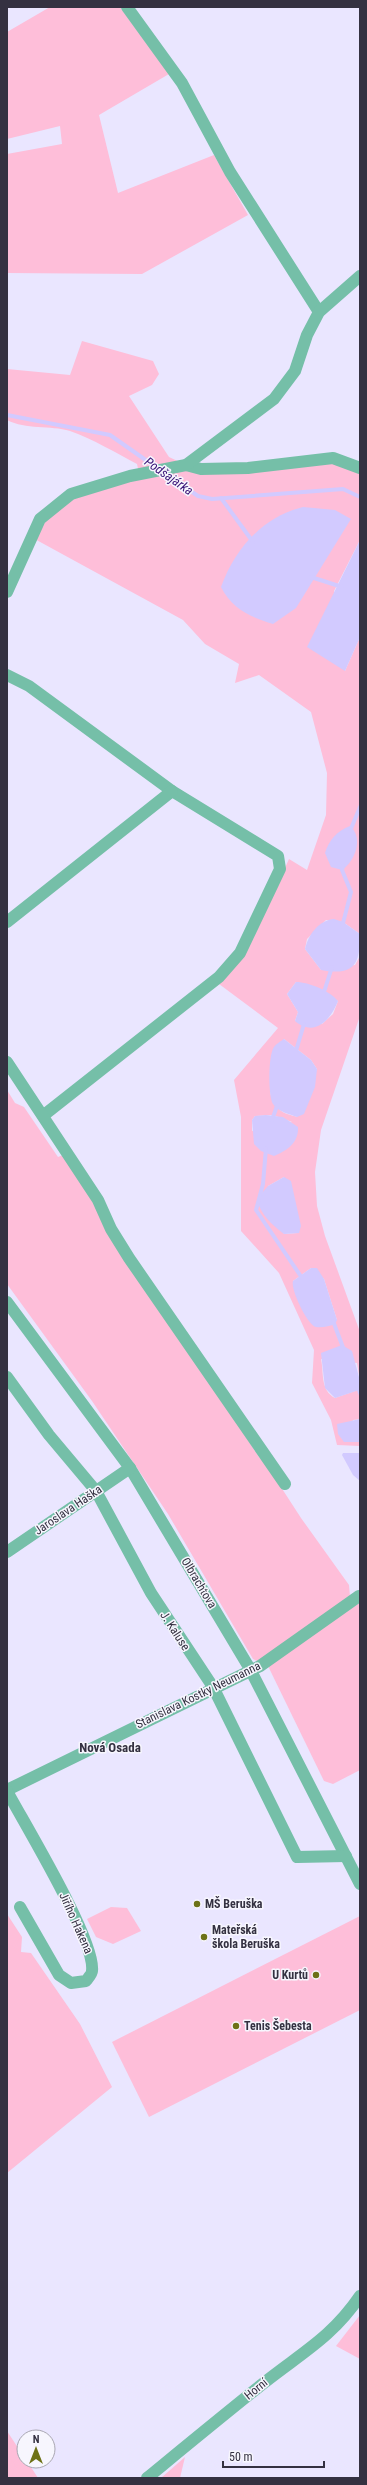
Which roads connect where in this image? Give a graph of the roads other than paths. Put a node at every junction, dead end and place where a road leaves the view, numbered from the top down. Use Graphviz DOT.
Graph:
graph roads {
  1 [pos="127,7"];
  2 [pos="360,276"];
  3 [pos="319,312"];
  4 [pos="186,464"];
  5 [pos="360,468"];
  6 [pos="7,592"];
  7 [pos="7,675"];
  8 [pos="172,791"];
  9 [pos="7,922"];
  10 [pos="7,1062"];
  11 [pos="44,1115"];
  12 [pos="7,1302"];
  13 [pos="7,1377"];
  14 [pos="130,1468"];
  15 [pos="285,1484"];
  16 [pos="96,1491"];
  17 [pos="7,1552"];
  18 [pos="359,1596"];
  19 [pos="250,1669"];
  20 [pos="213,1687"];
  21 [pos="7,1791"];
  22 [pos="346,1856"];
  23 [pos="360,1884"];
  24 [pos="20,1907"];
  25 [pos="360,2296"];
  26 [pos="147,2478"];
  1 -- 3 [label="street"];
  2 -- 3 [label="street"];
  3 -- 4 [label="street"];
  4 -- 5 [label="street"];
  4 -- 6 [label="street"];
  7 -- 8 [label="street"];
  8 -- 9 [label="street"];
  8 -- 11 [label="street"];
  10 -- 11 [label="street"];
  11 -- 15 [label="street"];
  12 -- 14 [label="street, Olbrachtova"];
  13 -- 16 [label="street, J. Kaluse"];
  14 -- 16 [label="street, Jaroslava Haška"];
  14 -- 19 [label="street, Olbrachtova"];
  16 -- 17 [label="street, Jaroslava Haška"];
  16 -- 20 [label="street, J. Kaluse"];
  18 -- 19 [label="street, Stanislava Kostky Neumanna"];
  19 -- 20 [label="street, Stanislava Kostky Neumanna"];
  19 -- 22 [label="street, Olbrachtova"];
  20 -- 21 [label="street, Stanislava Kostky Neumanna"];
  20 -- 22 [label="street, J. Kaluse"];
  21 -- 24 [label="street, Jiřího Hakena"];
  22 -- 23 [label="street, Olbrachtova"];
  25 -- 26 [label="street, Horní"];
}
